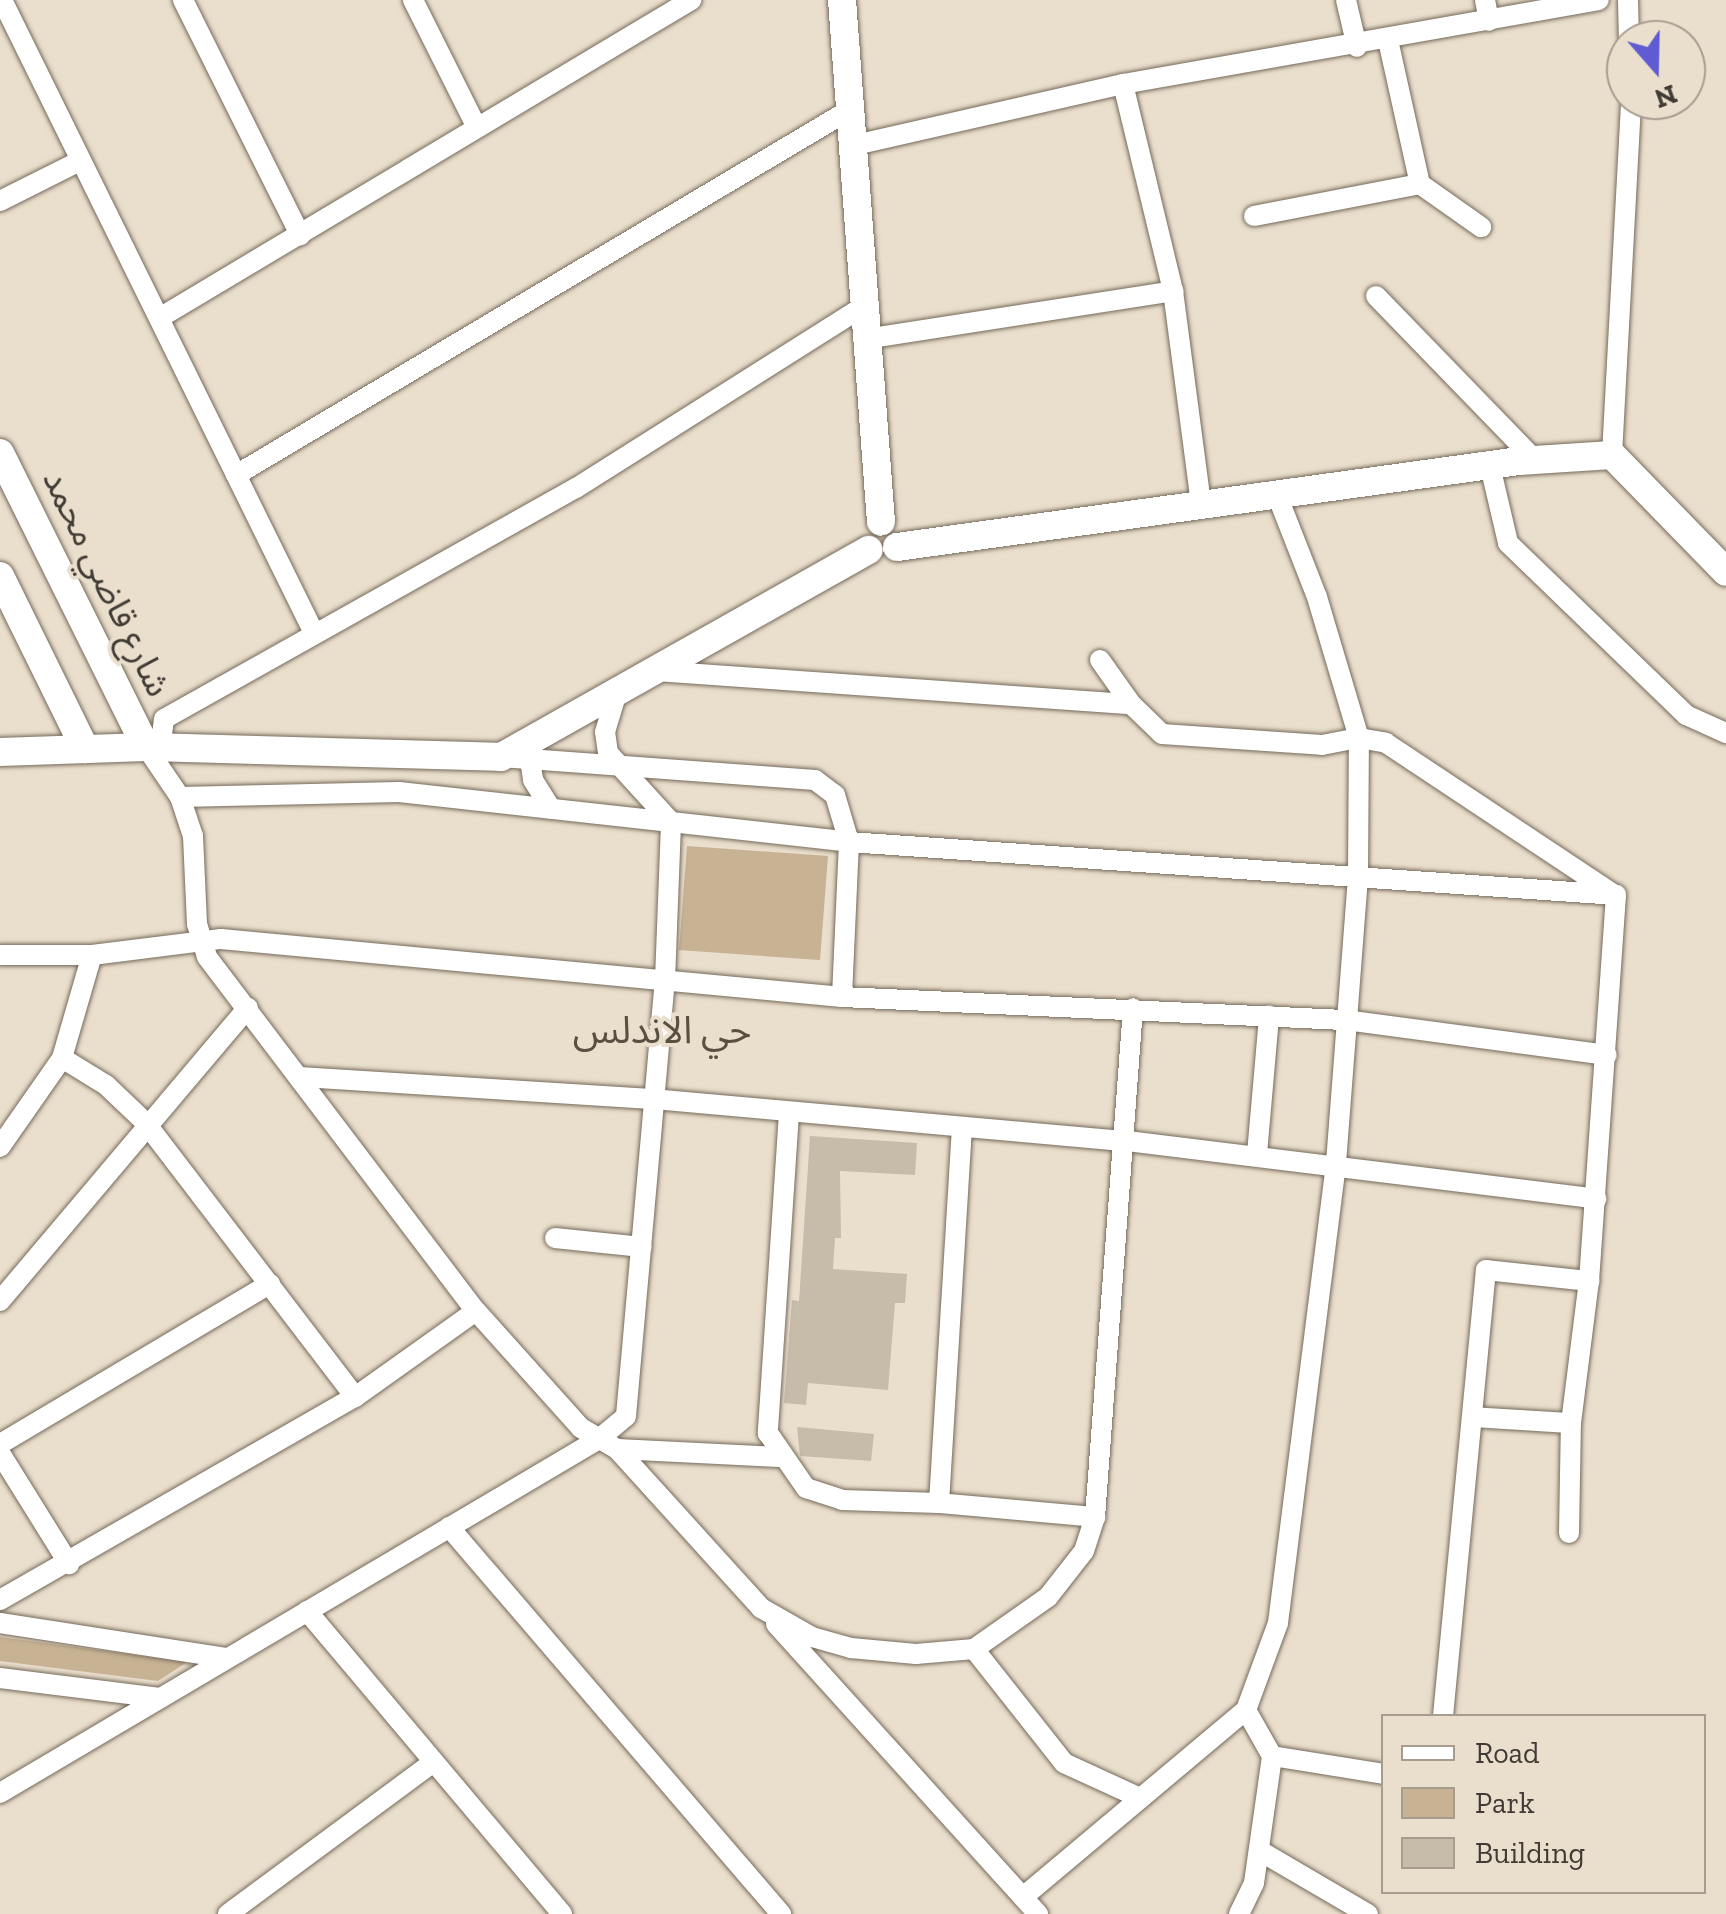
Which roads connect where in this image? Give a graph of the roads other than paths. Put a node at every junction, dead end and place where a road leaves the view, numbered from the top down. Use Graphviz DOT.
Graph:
graph roads {
  1 [pos="2,0"];
  2 [pos="183,0"];
  3 [pos="413,0"];
  4 [pos="691,0"];
  5 [pos="842,0"];
  6 [pos="1346,0"];
  7 [pos="1599,0"];
  8 [pos="1487,10"];
  9 [pos="1388,40"];
  10 [pos="1357,46"];
  11 [pos="1122,84"];
  12 [pos="850,110"];
  13 [pos="1630,120"];
  14 [pos="477,128"];
  15 [pos="855,146"];
  16 [pos="80,161"];
  17 [pos="1420,184"];
  18 [pos="0,201"];
  19 [pos="1254,216"];
  20 [pos="1481,227"];
  21 [pos="300,236"];
  22 [pos="1173,291"];
  23 [pos="1376,296"];
  24 [pos="867,304"];
  25 [pos="161,317"];
  26 [pos="871,338"];
  27 [pos="0,453"];
  28 [pos="1612,455"];
  29 [pos="1536,460"];
  30 [pos="1490,466"];
  31 [pos="236,475"];
  32 [pos="1277,495"];
  33 [pos="1202,505"];
  34 [pos="881,522"];
  35 [pos="898,548"];
  36 [pos="868,550"];
  37 [pos="1726,572"];
  38 [pos="0,576"];
  39 [pos="314,633"];
  40 [pos="1100,660"];
  41 [pos="654,671"];
  42 [pos="617,692"];
  43 [pos="1131,704"];
  44 [pos="1726,733"];
  45 [pos="1359,738"];
  46 [pos="153,748"];
  47 [pos="85,749"];
  48 [pos="0,752"];
  49 [pos="516,758"];
  50 [pos="616,766"];
  51 [pos="180,797"];
  52 [pos="552,809"];
  53 [pos="671,822"];
  54 [pos="849,842"];
  55 [pos="1358,874"];
  56 [pos="1616,896"];
  57 [pos="200,941"];
  58 [pos="92,954"];
  59 [pos="0,955"];
  60 [pos="665,980"];
  61 [pos="842,997"];
  62 [pos="248,1008"];
  63 [pos="1132,1008"];
  64 [pos="1269,1016"];
  65 [pos="1346,1020"];
  66 [pos="1606,1055"];
  67 [pos="62,1058"];
  68 [pos="301,1078"];
  69 [pos="653,1098"];
  70 [pos="789,1113"];
  71 [pos="145,1122"];
  72 [pos="962,1129"];
  73 [pos="1128,1141"];
  74 [pos="0,1147"];
  75 [pos="1256,1154"];
  76 [pos="1336,1163"];
  77 [pos="1596,1199"];
  78 [pos="555,1238"];
  79 [pos="642,1247"];
  80 [pos="1589,1281"];
  81 [pos="270,1284"];
  82 [pos="0,1301"];
  83 [pos="476,1311"];
  84 [pos="355,1398"];
  85 [pos="1472,1418"];
  86 [pos="1571,1423"];
  87 [pos="0,1444"];
  88 [pos="608,1444"];
  89 [pos="0,1453"];
  90 [pos="779,1457"];
  91 [pos="939,1504"];
  92 [pos="1095,1518"];
  93 [pos="449,1527"];
  94 [pos="1569,1533"];
  95 [pos="68,1564"];
  96 [pos="0,1600"];
  97 [pos="761,1608"];
  98 [pos="307,1611"];
  99 [pos="0,1623"];
  100 [pos="974,1649"];
  101 [pos="227,1658"];
  102 [pos="0,1678"];
  103 [pos="160,1698"];
  104 [pos="1246,1710"];
  105 [pos="1443,1714"];
  106 [pos="1272,1756"];
  107 [pos="432,1763"];
  108 [pos="1381,1774"];
  109 [pos="0,1793"];
  110 [pos="1140,1798"];
  111 [pos="1260,1851"];
  112 [pos="1023,1897"];
  113 [pos="228,1914"];
  114 [pos="562,1914"];
  115 [pos="781,1914"];
  116 [pos="1038,1914"];
  117 [pos="1239,1914"];
  118 [pos="1368,1914"];
  1 -- 16 [label="street"];
  2 -- 21 [label="street"];
  3 -- 14 [label="street"];
  4 -- 14 [label="street"];
  5 -- 12 [label="main road"];
  6 -- 10 [label="street"];
  7 -- 8 [label="street"];
  8 -- 9 [label="street"];
  9 -- 10 [label="street"];
  9 -- 17 [label="street"];
  10 -- 11 [label="street"];
  11 -- 15 [label="street"];
  11 -- 22 [label="street"];
  12 -- 15 [label="main road"];
  12 -- 31 [label="street"];
  13 -- 28 [label="street"];
  14 -- 21 [label="street"];
  15 -- 24 [label="main road"];
  16 -- 18 [label="street"];
  16 -- 25 [label="street"];
  17 -- 19 [label="street"];
  17 -- 20 [label="street"];
  21 -- 25 [label="street"];
  22 -- 26 [label="street"];
  22 -- 33 [label="street"];
  23 -- 29 [label="street"];
  24 -- 26 [label="main road"];
  24 -- 39 [label="street"];
  25 -- 31 [label="street"];
  26 -- 34 [label="main road"];
  27 -- 46 [label="main road, شارع قاضي محمد"];
  28 -- 29 [label="main road"];
  28 -- 37 [label="main road"];
  29 -- 30 [label="main road"];
  30 -- 32 [label="main road"];
  30 -- 44 [label="street"];
  31 -- 39 [label="street"];
  32 -- 33 [label="main road"];
  32 -- 45 [label="street"];
  33 -- 35 [label="main road"];
  34 -- 35 [label="main road"];
  34 -- 36 [label="main road"];
  35 -- 36 [label="main road"];
  36 -- 41 [label="main road"];
  38 -- 47 [label="main road"];
  39 -- 46 [label="street"];
  40 -- 43 [label="street"];
  41 -- 42 [label="main road"];
  41 -- 43 [label="street"];
  42 -- 49 [label="main road"];
  42 -- 50 [label="street"];
  43 -- 45 [label="street"];
  45 -- 55 [label="street"];
  45 -- 56 [label="street"];
  46 -- 47 [label="main road"];
  46 -- 49 [label="main road"];
  46 -- 51 [label="street"];
  47 -- 48 [label="main road"];
  49 -- 50 [label="street"];
  49 -- 52 [label="street"];
  50 -- 53 [label="street"];
  50 -- 54 [label="street"];
  51 -- 52 [label="street"];
  51 -- 57 [label="street"];
  52 -- 53 [label="street"];
  53 -- 54 [label="street"];
  53 -- 60 [label="street"];
  54 -- 55 [label="street"];
  54 -- 61 [label="street"];
  55 -- 56 [label="street"];
  55 -- 65 [label="street"];
  56 -- 66 [label="street"];
  57 -- 58 [label="street"];
  57 -- 60 [label="street"];
  57 -- 62 [label="street"];
  58 -- 59 [label="street"];
  58 -- 67 [label="street"];
  60 -- 61 [label="street"];
  60 -- 69 [label="street"];
  61 -- 63 [label="street"];
  62 -- 68 [label="street"];
  62 -- 71 [label="street"];
  63 -- 64 [label="street"];
  63 -- 73 [label="street"];
  64 -- 65 [label="street"];
  64 -- 75 [label="street"];
  65 -- 66 [label="street"];
  65 -- 76 [label="street"];
  66 -- 77 [label="street"];
  67 -- 71 [label="street"];
  67 -- 74 [label="street"];
  68 -- 69 [label="street"];
  68 -- 83 [label="street"];
  69 -- 70 [label="street"];
  69 -- 79 [label="street"];
  70 -- 72 [label="street"];
  70 -- 90 [label="street"];
  71 -- 81 [label="street"];
  71 -- 82 [label="street"];
  72 -- 73 [label="street"];
  72 -- 91 [label="street"];
  73 -- 75 [label="street"];
  73 -- 92 [label="street"];
  75 -- 76 [label="street"];
  76 -- 77 [label="street"];
  76 -- 104 [label="street"];
  77 -- 80 [label="street"];
  78 -- 79 [label="street"];
  79 -- 88 [label="street"];
  80 -- 85 [label="street"];
  80 -- 86 [label="street"];
  81 -- 84 [label="street"];
  81 -- 87 [label="street"];
  83 -- 84 [label="street"];
  83 -- 88 [label="street"];
  84 -- 95 [label="street"];
  85 -- 86 [label="street"];
  85 -- 105 [label="street"];
  86 -- 94 [label="street"];
  88 -- 90 [label="street"];
  88 -- 93 [label="street"];
  88 -- 97 [label="street"];
  89 -- 95 [label="street"];
  90 -- 91 [label="street"];
  91 -- 92 [label="street"];
  92 -- 100 [label="street"];
  93 -- 98 [label="street"];
  93 -- 115 [label="street"];
  95 -- 96 [label="street"];
  97 -- 100 [label="street"];
  97 -- 112 [label="street"];
  98 -- 101 [label="street"];
  98 -- 107 [label="street"];
  99 -- 101 [label="street"];
  100 -- 110 [label="street"];
  101 -- 103 [label="street"];
  102 -- 103 [label="street"];
  103 -- 109 [label="street"];
  104 -- 106 [label="street"];
  104 -- 110 [label="street"];
  106 -- 108 [label="street"];
  106 -- 111 [label="street"];
  107 -- 113 [label="street"];
  107 -- 114 [label="street"];
  110 -- 112 [label="street"];
  111 -- 117 [label="street"];
  111 -- 118 [label="street"];
  112 -- 116 [label="street"];
}
